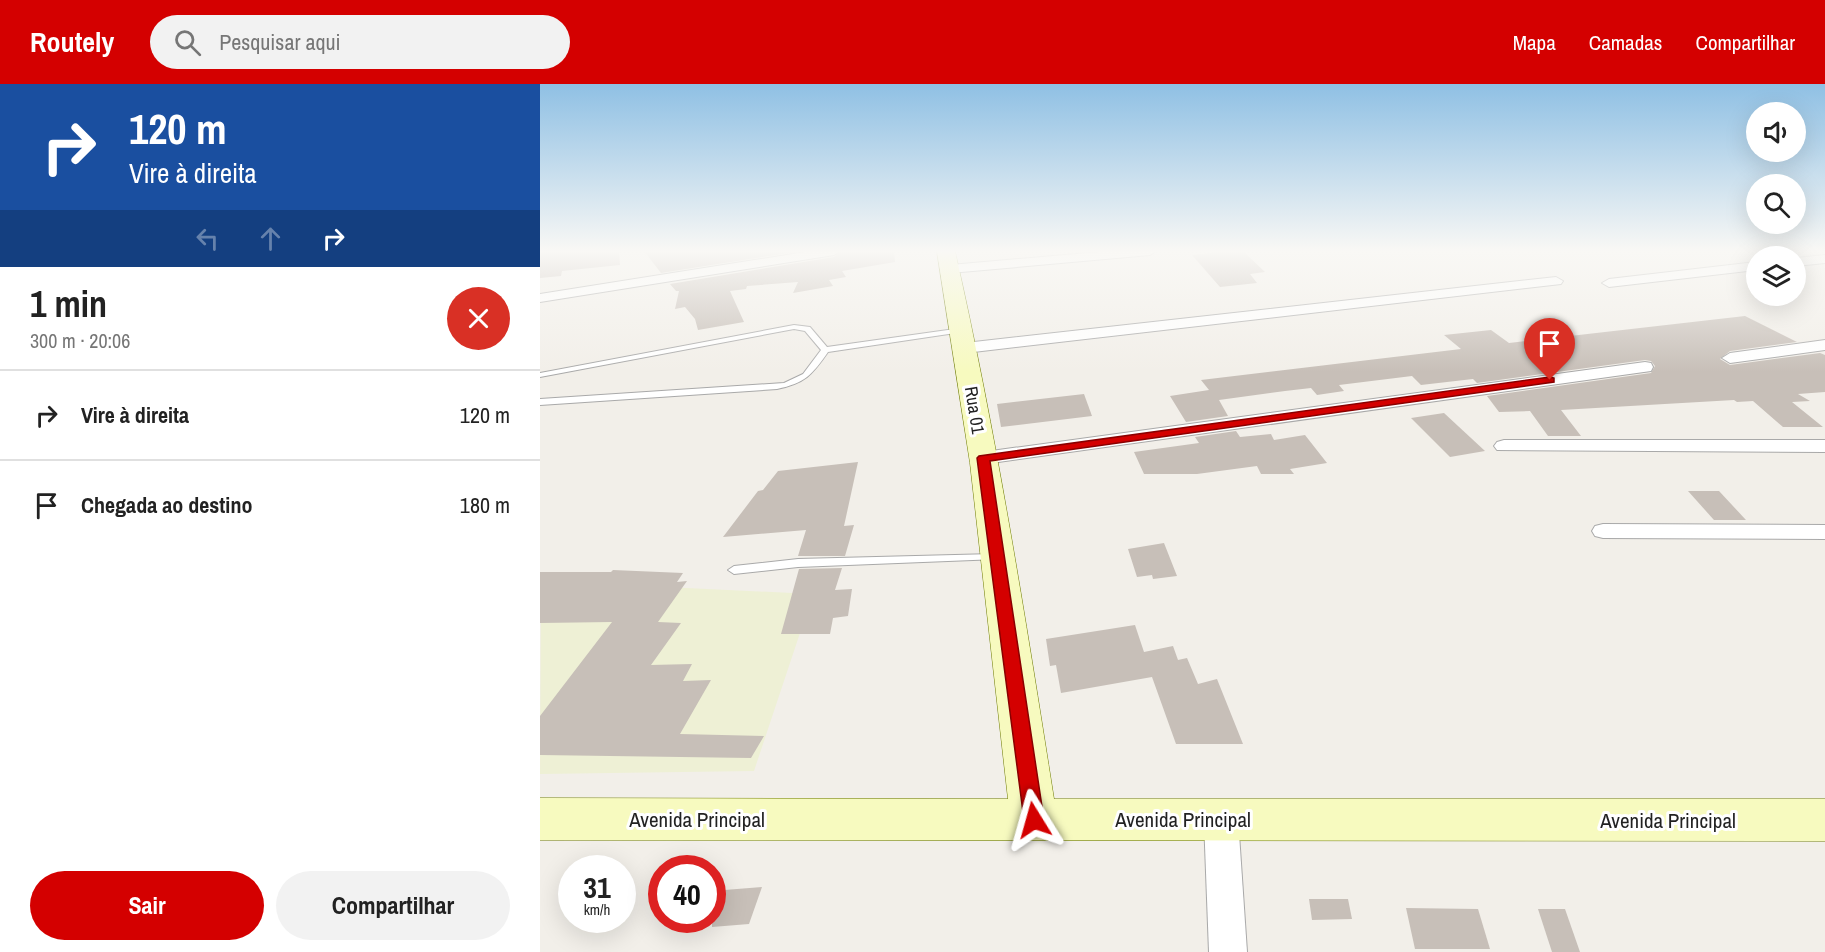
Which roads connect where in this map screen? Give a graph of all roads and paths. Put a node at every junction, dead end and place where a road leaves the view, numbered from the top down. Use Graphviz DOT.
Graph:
graph roads {
  1 [pos="581,292"];
  2 [pos="954,292"];
  3 [pos="1449,292"];
  4 [pos="540,298"];
  5 [pos="964,339"];
  6 [pos="1825,345"];
  7 [pos="825,350"];
  8 [pos="1730,358"];
  9 [pos="1645,367"];
  10 [pos="540,375"];
  11 [pos="540,402"];
  12 [pos="1504,446"];
  13 [pos="1825,446"];
  14 [pos="984,458"];
  15 [pos="1603,531"];
  16 [pos="1825,532"];
  17 [pos="997,556"];
  18 [pos="734,570"];
  19 [pos="540,819"];
  20 [pos="1221,819"];
  21 [pos="1034,820"];
  22 [pos="1825,820"];
  23 [pos="1228,952"];
  1 -- 4 [label="street"];
  2 -- 5 [label="street, Rua 01"];
  3 -- 5 [label="street"];
  5 -- 7 [label="lane"];
  5 -- 14 [label="street, Rua 01"];
  6 -- 8 [label="street"];
  7 -- 10 [label="lane"];
  7 -- 11 [label="lane"];
  9 -- 14 [label="street"];
  12 -- 13 [label="street"];
  14 -- 17 [label="street, Rua 01"];
  15 -- 16 [label="street"];
  17 -- 18 [label="lane"];
  17 -- 21 [label="street, Rua 01"];
  19 -- 21 [label="street, Avenida Principal"];
  20 -- 21 [label="street, Avenida Principal"];
  20 -- 22 [label="street, Avenida Principal"];
  20 -- 23 [label="street"];
}
